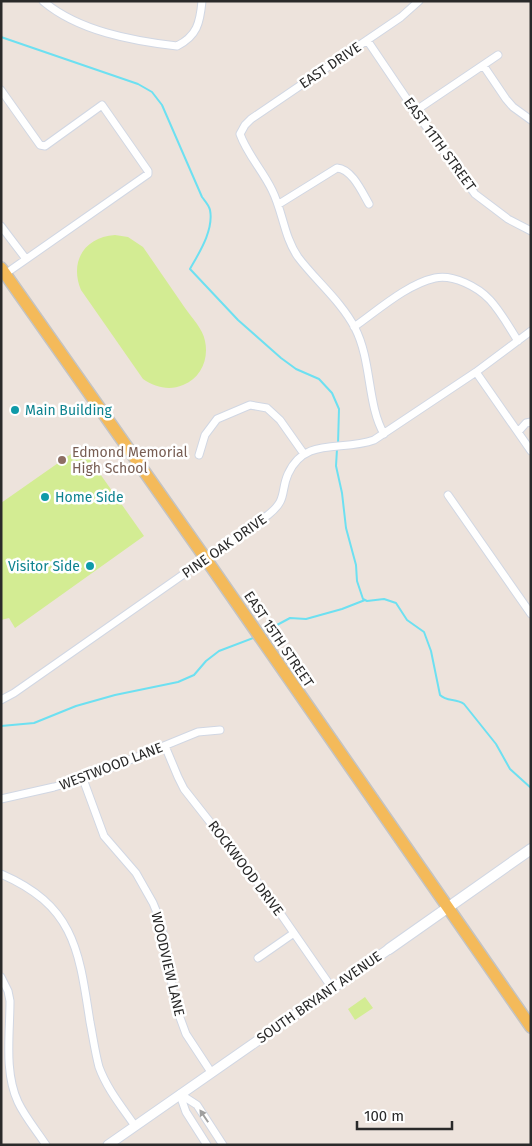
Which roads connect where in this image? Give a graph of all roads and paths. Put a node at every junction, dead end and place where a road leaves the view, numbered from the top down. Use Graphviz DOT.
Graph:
graph roads {
  1 [pos="43,1"];
  2 [pos="202,1"];
  3 [pos="419,1"];
  4 [pos="367,40"];
  5 [pos="498,55"];
  6 [pos="482,65"];
  7 [pos="1,90"];
  8 [pos="415,111"];
  9 [pos="531,120"];
  10 [pos="278,204"];
  11 [pos="370,204"];
  12 [pos="1,226"];
  13 [pos="531,231"];
  14 [pos="26,259"];
  15 [pos="3,271"];
  16 [pos="354,327"];
  17 [pos="531,331"];
  18 [pos="518,341"];
  19 [pos="476,372"];
  20 [pos="531,422"];
  21 [pos="518,432"];
  22 [pos="384,434"];
  23 [pos="531,451"];
  24 [pos="199,454"];
  25 [pos="304,454"];
  26 [pos="448,495"];
  27 [pos="206,558"];
  28 [pos="531,614"];
  29 [pos="1,700"];
  30 [pos="220,730"];
  31 [pos="165,746"];
  32 [pos="83,778"];
  33 [pos="1,799"];
  34 [pos="531,849"];
  35 [pos="1,874"];
  36 [pos="447,907"];
  37 [pos="294,933"];
  38 [pos="389,949"];
  39 [pos="258,958"];
  40 [pos="1,977"];
  41 [pos="332,988"];
  42 [pos="531,1027"];
  43 [pos="211,1072"];
  44 [pos="180,1094"];
  45 [pos="135,1126"];
  46 [pos="46,1145"];
  47 [pos="108,1145"];
  48 [pos="208,1145"];
  49 [pos="223,1145"];
  1 -- 2 [label="street"];
  3 -- 4 [label="street, EAST DRIVE"];
  4 -- 8 [label="street, EAST 11TH STREET"];
  4 -- 10 [label="street, EAST DRIVE"];
  5 -- 6 [label="street"];
  6 -- 8 [label="street"];
  6 -- 9 [label="street"];
  7 -- 14 [label="street"];
  8 -- 13 [label="street, EAST 11TH STREET"];
  10 -- 11 [label="street"];
  10 -- 16 [label="street"];
  12 -- 14 [label="street"];
  14 -- 15 [label="street"];
  15 -- 27 [label="main road, EAST 15TH STREET"];
  16 -- 18 [label="street"];
  16 -- 22 [label="street"];
  17 -- 18 [label="street"];
  18 -- 19 [label="street"];
  19 -- 21 [label="street"];
  19 -- 22 [label="street"];
  20 -- 21 [label="street"];
  21 -- 23 [label="street"];
  22 -- 25 [label="street"];
  24 -- 25 [label="street"];
  25 -- 27 [label="street, PINE OAK DRIVE"];
  26 -- 28 [label="street"];
  27 -- 29 [label="street, PINE OAK DRIVE"];
  27 -- 36 [label="main road, EAST 15TH STREET"];
  30 -- 31 [label="street, WESTWOOD LANE"];
  31 -- 32 [label="street, WESTWOOD LANE"];
  31 -- 37 [label="street, ROCKWOOD DRIVE"];
  32 -- 33 [label="street, WESTWOOD LANE"];
  32 -- 43 [label="street, WOODVIEW LANE"];
  34 -- 36 [label="main road, SOUTH BRYANT AVENUE"];
  35 -- 45 [label="street"];
  36 -- 38 [label="main road, SOUTH BRYANT AVENUE"];
  36 -- 42 [label="main road, EAST 15TH STREET"];
  37 -- 39 [label="street"];
  37 -- 41 [label="street, ROCKWOOD DRIVE"];
  38 -- 41 [label="street, SOUTH BRYANT AVENUE"];
  40 -- 46 [label="street"];
  41 -- 43 [label="street, SOUTH BRYANT AVENUE"];
  43 -- 44 [label="street, SOUTH BRYANT AVENUE"];
  44 -- 45 [label="street, SOUTH BRYANT AVENUE"];
  44 -- 48 [label="street"];
  49 -- 44 [label="street, one-way"];
  45 -- 47 [label="street, SOUTH BRYANT AVENUE"];
}
